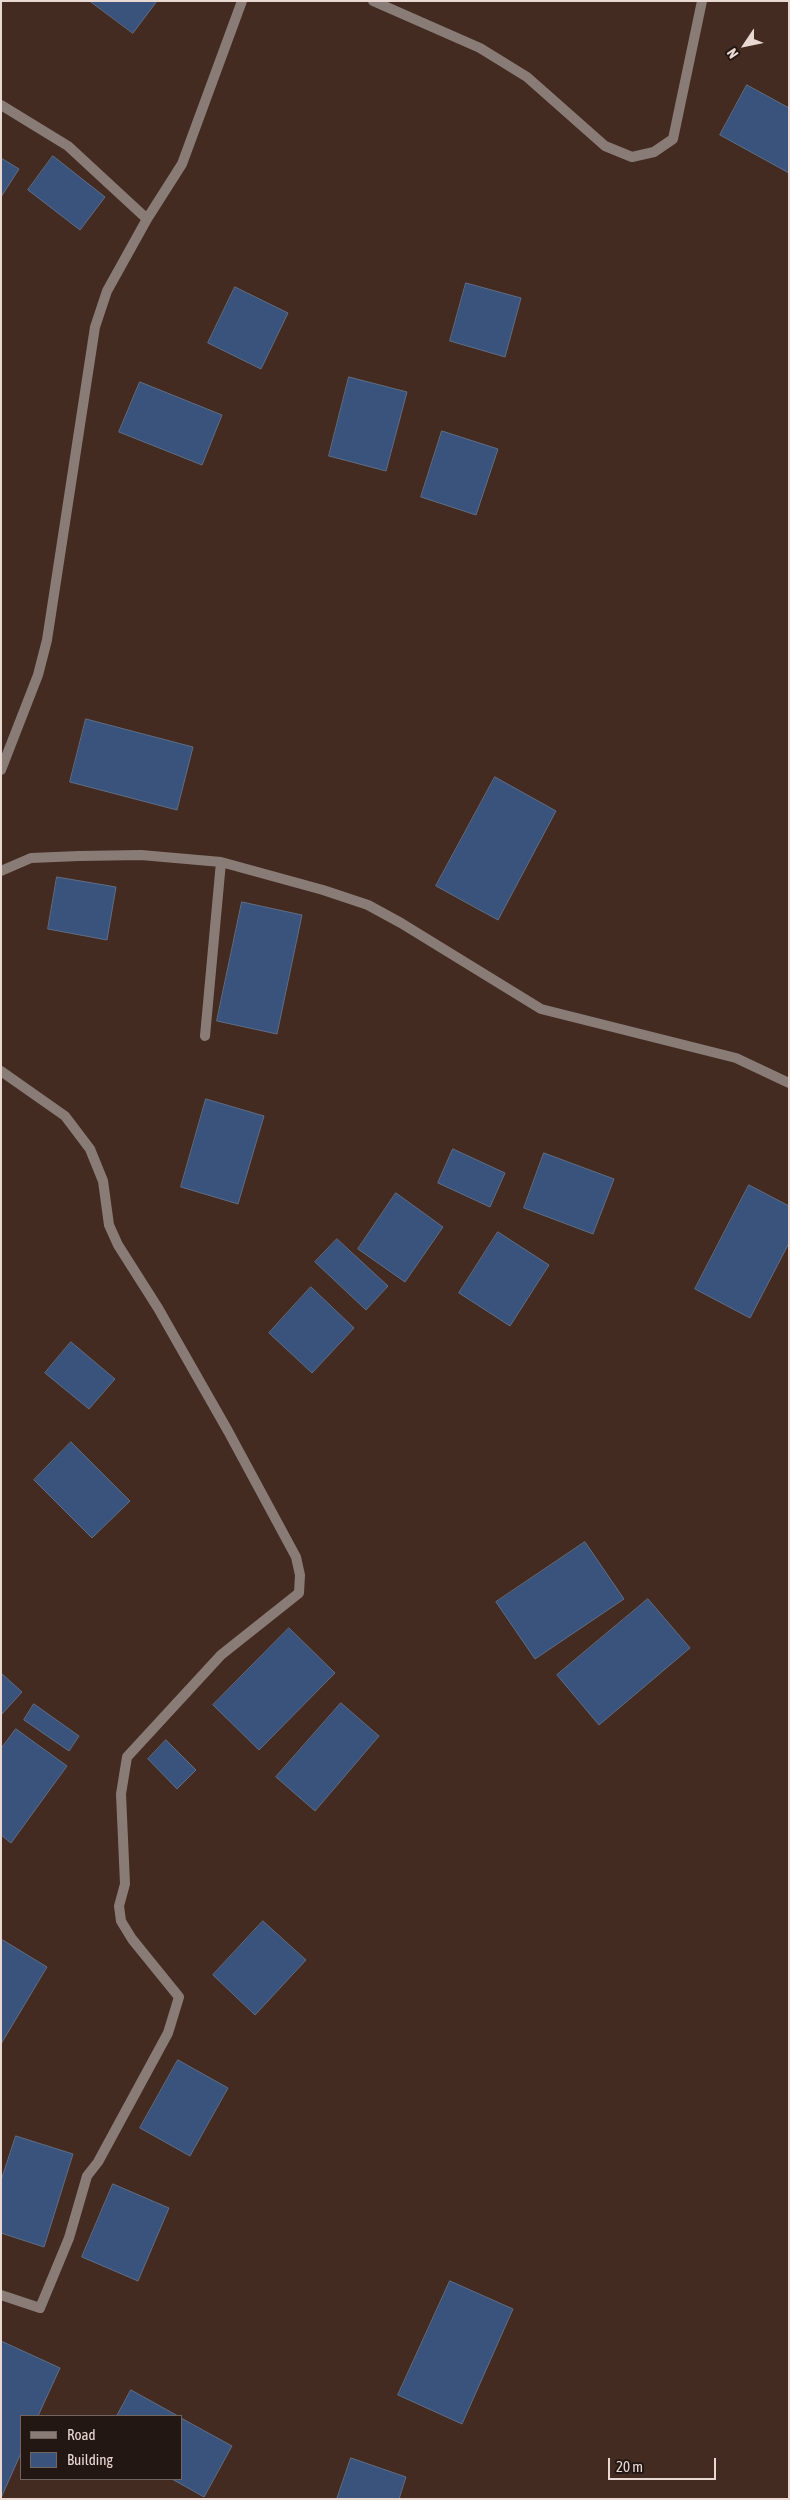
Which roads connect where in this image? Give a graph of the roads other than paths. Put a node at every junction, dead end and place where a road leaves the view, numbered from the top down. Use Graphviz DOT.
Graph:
graph roads {
  1 [pos="242,1"];
  2 [pos="373,1"];
  3 [pos="702,1"];
  4 [pos="1,105"];
  5 [pos="147,220"];
  6 [pos="1,770"];
  7 [pos="221,862"];
  8 [pos="1,871"];
  9 [pos="205,1036"];
  10 [pos="1,1071"];
  11 [pos="789,1083"];
  12 [pos="1,2295"];
  1 -- 5 [label="street"];
  2 -- 3 [label="street"];
  4 -- 5 [label="street"];
  5 -- 6 [label="street"];
  7 -- 8 [label="street"];
  7 -- 9 [label="street"];
  7 -- 11 [label="street"];
  10 -- 12 [label="street"];
}
